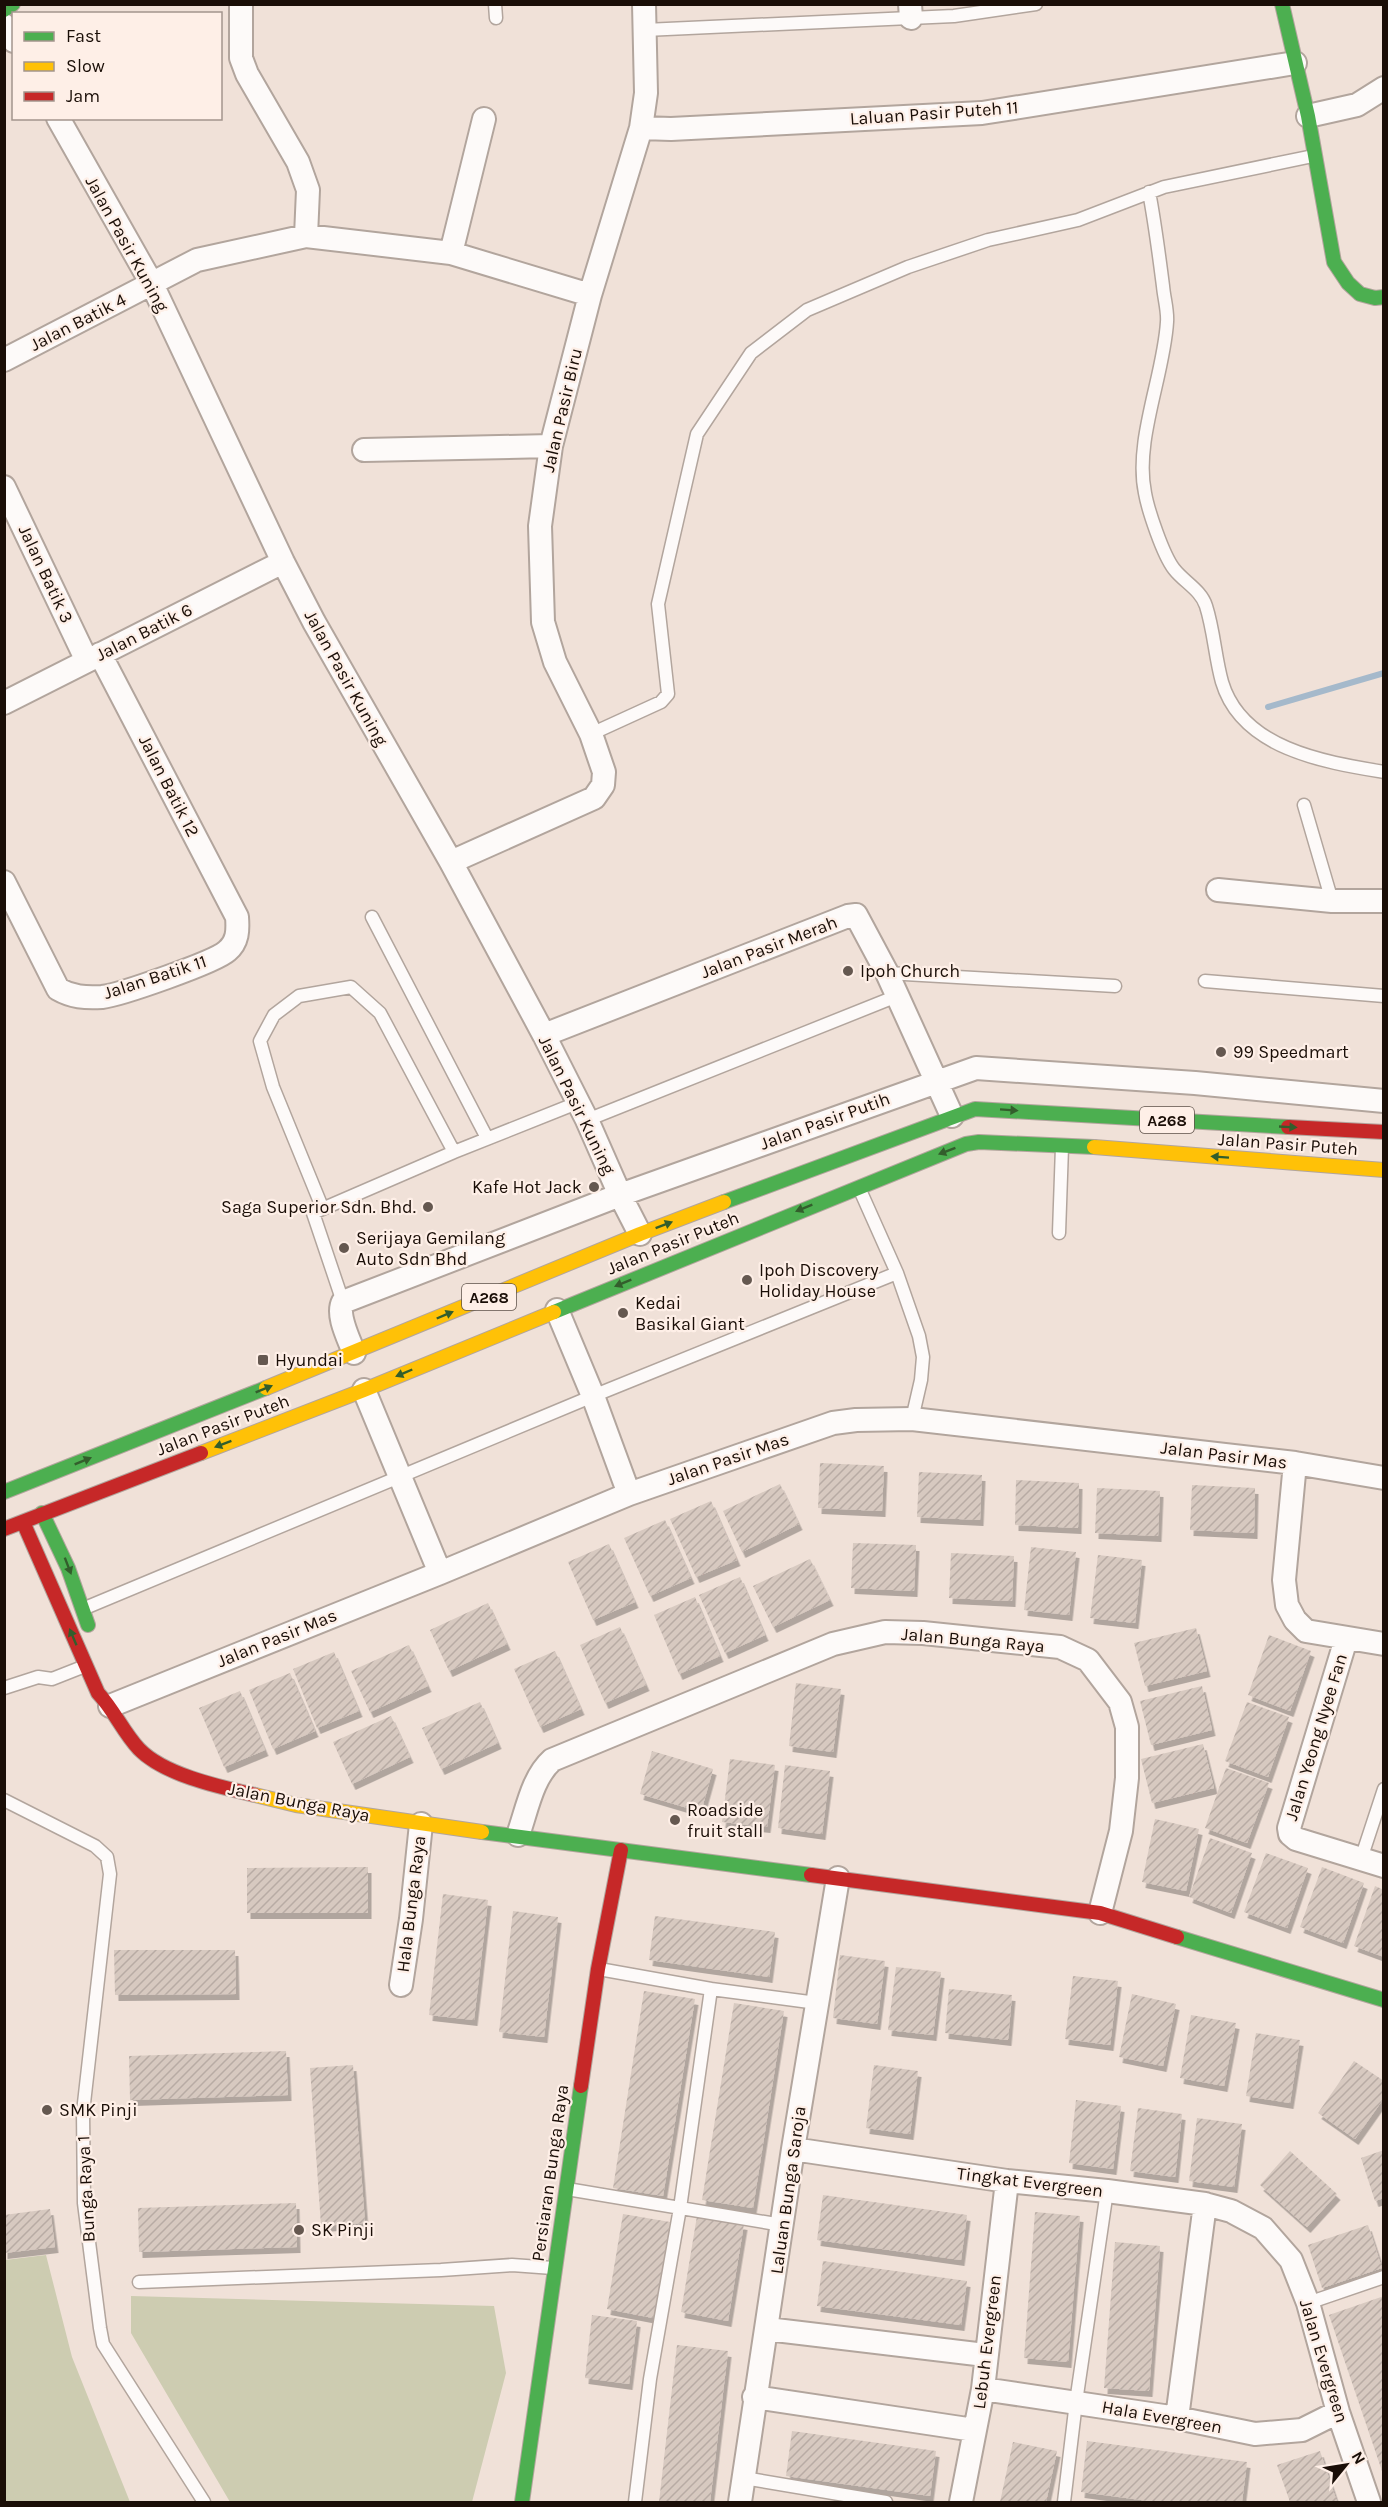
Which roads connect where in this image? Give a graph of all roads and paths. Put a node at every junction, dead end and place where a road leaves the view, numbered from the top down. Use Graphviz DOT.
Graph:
graph roads {
  1 [pos="13,4"];
  2 [pos="241,4"];
  3 [pos="495,4"];
  4 [pos="644,4"];
  5 [pos="1036,4"];
  6 [pos="1282,4"];
  7 [pos="4,10"];
  8 [pos="911,11"];
  9 [pos="496,18"];
  10 [pos="4,25"];
  11 [pos="645,30"];
  12 [pos="12,38"];
  13 [pos="1295,63"];
  14 [pos="1383,88"];
  15 [pos="1308,116"];
  16 [pos="484,119"];
  17 [pos="58,120"];
  18 [pos="641,128"];
  19 [pos="1316,155"];
  20 [pos="1149,192"];
  21 [pos="306,236"];
  22 [pos="451,253"];
  23 [pos="152,284"];
  24 [pos="590,295"];
  25 [pos="1383,297"];
  26 [pos="4,360"];
  27 [pos="551,446"];
  28 [pos="364,450"];
  29 [pos="4,487"];
  30 [pos="283,562"];
  31 [pos="94,657"];
  32 [pos="4,703"];
  33 [pos="591,734"];
  34 [pos="1383,772"];
  35 [pos="1304,805"];
  36 [pos="451,862"];
  37 [pos="4,882"];
  38 [pos="1218,890"];
  39 [pos="1332,901"];
  40 [pos="1383,902"];
  41 [pos="237,917"];
  42 [pos="372,917"];
  43 [pos="887,973"];
  44 [pos="1205,981"];
  45 [pos="1115,986"];
  46 [pos="897,996"];
  47 [pos="1383,996"];
  48 [pos="544,1035"];
  49 [pos="936,1081"];
  50 [pos="1195,1083"];
  51 [pos="1383,1101"];
  52 [pos="582,1111"];
  53 [pos="1193,1121"];
  54 [pos="965,1124"];
  55 [pos="991,1129"];
  56 [pos="1067,1132"];
  57 [pos="1383,1132"];
  58 [pos="487,1138"];
  59 [pos="1062,1146"];
  60 [pos="1088,1147"];
  61 [pos="454,1152"];
  62 [pos="1383,1170"];
  63 [pos="858,1186"];
  64 [pos="620,1195"];
  65 [pos="322,1207"];
  66 [pos="1059,1233"];
  67 [pos="640,1234"];
  68 [pos="897,1273"];
  69 [pos="343,1302"];
  70 [pos="557,1310"];
  71 [pos="354,1353"];
  72 [pos="364,1390"];
  73 [pos="593,1396"];
  74 [pos="912,1419"];
  75 [pos="1295,1463"];
  76 [pos="400,1477"];
  77 [pos="1383,1478"];
  78 [pos="29,1482"];
  79 [pos="629,1494"];
  80 [pos="16,1506"];
  81 [pos="42,1513"];
  82 [pos="4,1529"];
  83 [pos="440,1573"];
  84 [pos="84,1609"];
  85 [pos="92,1639"];
  86 [pos="1346,1639"];
  87 [pos="1383,1644"];
  88 [pos="85,1666"];
  89 [pos="4,1689"];
  90 [pos="110,1695"];
  91 [pos="1383,1789"];
  92 [pos="4,1800"];
  93 [pos="421,1824"];
  94 [pos="518,1835"];
  95 [pos="621,1851"];
  96 [pos="1362,1859"];
  97 [pos="1383,1866"];
  98 [pos="838,1878"];
  99 [pos="1100,1913"];
  100 [pos="598,1969"];
  101 [pos="401,1985"];
  102 [pos="711,1989"];
  103 [pos="1383,2000"];
  104 [pos="817,2003"];
  105 [pos="793,2149"];
  106 [pos="1007,2181"];
  107 [pos="566,2189"];
  108 [pos="1107,2191"];
  109 [pos="1205,2204"];
  110 [pos="680,2208"];
  111 [pos="782,2226"];
  112 [pos="1263,2228"];
  113 [pos="554,2268"];
  114 [pos="1383,2277"];
  115 [pos="139,2282"];
  116 [pos="1308,2303"];
  117 [pos="767,2329"];
  118 [pos="985,2355"];
  119 [pos="983,2389"];
  120 [pos="754,2397"];
  121 [pos="1076,2402"];
  122 [pos="1338,2412"];
  123 [pos="1177,2418"];
  124 [pos="975,2430"];
  125 [pos="744,2478"];
  126 [pos="204,2502"];
  127 [pos="522,2502"];
  128 [pos="635,2502"];
  129 [pos="740,2502"];
  130 [pos="886,2502"];
  131 [pos="961,2502"];
  132 [pos="1064,2502"];
  133 [pos="1369,2502"];
  1 -- 7 [label="main road"];
  2 -- 21 [label="street"];
  3 -- 9 [label="lane"];
  4 -- 11 [label="street, Jalan Pasir Biru"];
  5 -- 8 [label="lane"];
  6 -- 13 [label="main road"];
  8 -- 11 [label="lane"];
  10 -- 12 [label="street"];
  11 -- 18 [label="street, Jalan Pasir Biru"];
  13 -- 15 [label="main road"];
  13 -- 18 [label="street, Laluan Pasir Puteh 11"];
  14 -- 15 [label="street"];
  15 -- 19 [label="main road"];
  16 -- 22 [label="street"];
  17 -- 23 [label="street, Jalan Pasir Kuning"];
  18 -- 24 [label="street, Jalan Pasir Biru"];
  19 -- 20 [label="lane"];
  19 -- 25 [label="main road"];
  20 -- 33 [label="lane"];
  20 -- 34 [label="lane"];
  21 -- 22 [label="street, Jalan Batik 4"];
  21 -- 23 [label="street, Jalan Batik 4"];
  22 -- 24 [label="street, Jalan Batik 4"];
  23 -- 26 [label="street, Jalan Batik 4"];
  23 -- 30 [label="street, Jalan Pasir Kuning"];
  24 -- 27 [label="street, Jalan Pasir Biru"];
  27 -- 28 [label="street"];
  27 -- 33 [label="street, Jalan Pasir Biru"];
  29 -- 31 [label="street, Jalan Batik 3"];
  30 -- 31 [label="street, Jalan Batik 6"];
  30 -- 36 [label="street, Jalan Pasir Kuning"];
  31 -- 32 [label="street, Jalan Batik 6"];
  31 -- 41 [label="street, Jalan Batik 12"];
  33 -- 36 [label="street, Jalan Pasir Biru"];
  35 -- 39 [label="lane"];
  36 -- 48 [label="street, Jalan Pasir Kuning"];
  37 -- 41 [label="street, Jalan Batik 11"];
  38 -- 39 [label="street"];
  39 -- 40 [label="street"];
  42 -- 58 [label="lane"];
  43 -- 45 [label="lane"];
  43 -- 46 [label="street, Jalan Pasir Merah"];
  43 -- 48 [label="street, Jalan Pasir Merah"];
  44 -- 47 [label="lane"];
  46 -- 49 [label="street, Jalan Pasir Merah"];
  46 -- 52 [label="lane"];
  48 -- 52 [label="street, Jalan Pasir Kuning"];
  49 -- 50 [label="street, Jalan Pasir Putih"];
  49 -- 54 [label="street, Jalan Pasir Merah"];
  49 -- 64 [label="street, Jalan Pasir Putih"];
  50 -- 51 [label="street, Jalan Pasir Putih"];
  50 -- 53 [label="street"];
  52 -- 58 [label="lane"];
  52 -- 64 [label="street, Jalan Pasir Kuning"];
  54 -- 53 [label="main road, Jalan Pasir Puteh / A268, one-way"];
  53 -- 57 [label="main road, Jalan Pasir Puteh / A268, one-way"];
  54 -- 55 [label="main road"];
  67 -- 54 [label="main road, Jalan Pasir Puteh / A268, one-way"];
  56 -- 60 [label="main road"];
  58 -- 61 [label="lane"];
  59 -- 60 [label="main road, Jalan Pasir Puteh / A268"];
  59 -- 63 [label="main road, Jalan Pasir Puteh / A268, one-way"];
  59 -- 66 [label="lane"];
  62 -- 60 [label="main road, Jalan Pasir Puteh / A268, one-way"];
  61 -- 65 [label="lane"];
  61 -- 65 [label="lane"];
  63 -- 68 [label="lane"];
  63 -- 70 [label="main road, Jalan Pasir Puteh / A268, one-way"];
  64 -- 67 [label="street, Jalan Pasir Kuning"];
  64 -- 69 [label="street, Jalan Pasir Putih"];
  65 -- 69 [label="lane"];
  71 -- 67 [label="main road, Jalan Pasir Puteh / A268, one-way"];
  68 -- 73 [label="lane"];
  68 -- 74 [label="lane"];
  69 -- 71 [label="street"];
  70 -- 72 [label="main road, Jalan Pasir Puteh / A268, one-way"];
  70 -- 73 [label="street"];
  78 -- 71 [label="main road, Jalan Pasir Puteh / A268, one-way"];
  72 -- 76 [label="street"];
  72 -- 81 [label="main road, Jalan Pasir Puteh / A268, one-way"];
  73 -- 76 [label="lane"];
  73 -- 79 [label="street"];
  74 -- 75 [label="street, Jalan Pasir Mas"];
  74 -- 79 [label="street, Jalan Pasir Mas"];
  75 -- 77 [label="street, Jalan Pasir Mas"];
  75 -- 86 [label="street"];
  76 -- 83 [label="street"];
  76 -- 84 [label="lane"];
  78 -- 80 [label="main road, Jalan Pasir Puteh / A268"];
  78 -- 80 [label="main road"];
  79 -- 83 [label="street, Jalan Pasir Mas"];
  80 -- 81 [label="main road, Jalan Pasir Puteh / A268"];
  80 -- 82 [label="main road, Jalan Pasir Puteh / A268"];
  88 -- 80 [label="main road, Jalan Bunga Raya, one-way"];
  81 -- 84 [label="main road, one-way"];
  83 -- 90 [label="street, Jalan Pasir Mas"];
  84 -- 85 [label="main road"];
  86 -- 87 [label="street"];
  86 -- 96 [label="street, Jalan Yeong Nyee Fan"];
  88 -- 89 [label="lane"];
  88 -- 90 [label="main road, Jalan Bunga Raya"];
  90 -- 93 [label="main road, Jalan Bunga Raya"];
  91 -- 96 [label="lane"];
  92 -- 126 [label="lane, Bunga Raya 1"];
  93 -- 94 [label="main road, Jalan Bunga Raya"];
  93 -- 101 [label="street, Hala Bunga Raya"];
  94 -- 95 [label="main road, Jalan Bunga Raya"];
  94 -- 99 [label="street, Jalan Bunga Raya"];
  95 -- 98 [label="main road, Jalan Bunga Raya"];
  95 -- 100 [label="main road, Persiaran Bunga Raya"];
  96 -- 97 [label="street"];
  98 -- 99 [label="main road, Jalan Bunga Raya"];
  98 -- 104 [label="street, Laluan Bunga Saroja"];
  99 -- 103 [label="main road, Jalan Bunga Raya"];
  100 -- 102 [label="lane"];
  100 -- 107 [label="main road, Persiaran Bunga Raya"];
  102 -- 104 [label="lane"];
  102 -- 110 [label="lane"];
  104 -- 105 [label="street, Laluan Bunga Saroja"];
  105 -- 106 [label="street, Tingkat Evergreen"];
  105 -- 111 [label="street, Laluan Bunga Saroja"];
  106 -- 108 [label="street, Tingkat Evergreen"];
  106 -- 118 [label="street, Lebuh Evergreen"];
  107 -- 110 [label="lane"];
  107 -- 113 [label="main road, Persiaran Bunga Raya"];
  108 -- 109 [label="street, Tingkat Evergreen"];
  108 -- 121 [label="lane"];
  109 -- 112 [label="street, Tingkat Evergreen"];
  109 -- 123 [label="street"];
  110 -- 111 [label="lane"];
  110 -- 128 [label="lane"];
  111 -- 117 [label="street, Laluan Bunga Saroja"];
  112 -- 116 [label="street, Jalan Evergreen"];
  113 -- 115 [label="lane"];
  113 -- 127 [label="main road, Persiaran Bunga Raya"];
  114 -- 116 [label="lane"];
  116 -- 122 [label="street, Jalan Evergreen"];
  117 -- 118 [label="street"];
  117 -- 120 [label="street, Laluan Bunga Saroja"];
  118 -- 119 [label="street, Lebuh Evergreen"];
  119 -- 121 [label="street, Hala Evergreen"];
  119 -- 124 [label="street, Lebuh Evergreen"];
  120 -- 124 [label="street"];
  120 -- 125 [label="street, Laluan Bunga Saroja"];
  121 -- 123 [label="street, Hala Evergreen"];
  121 -- 132 [label="lane"];
  122 -- 123 [label="street, Hala Evergreen"];
  122 -- 133 [label="street, Jalan Evergreen"];
  124 -- 131 [label="street, Lebuh Evergreen"];
  125 -- 129 [label="street, Laluan Bunga Saroja"];
  125 -- 130 [label="lane"];
}
